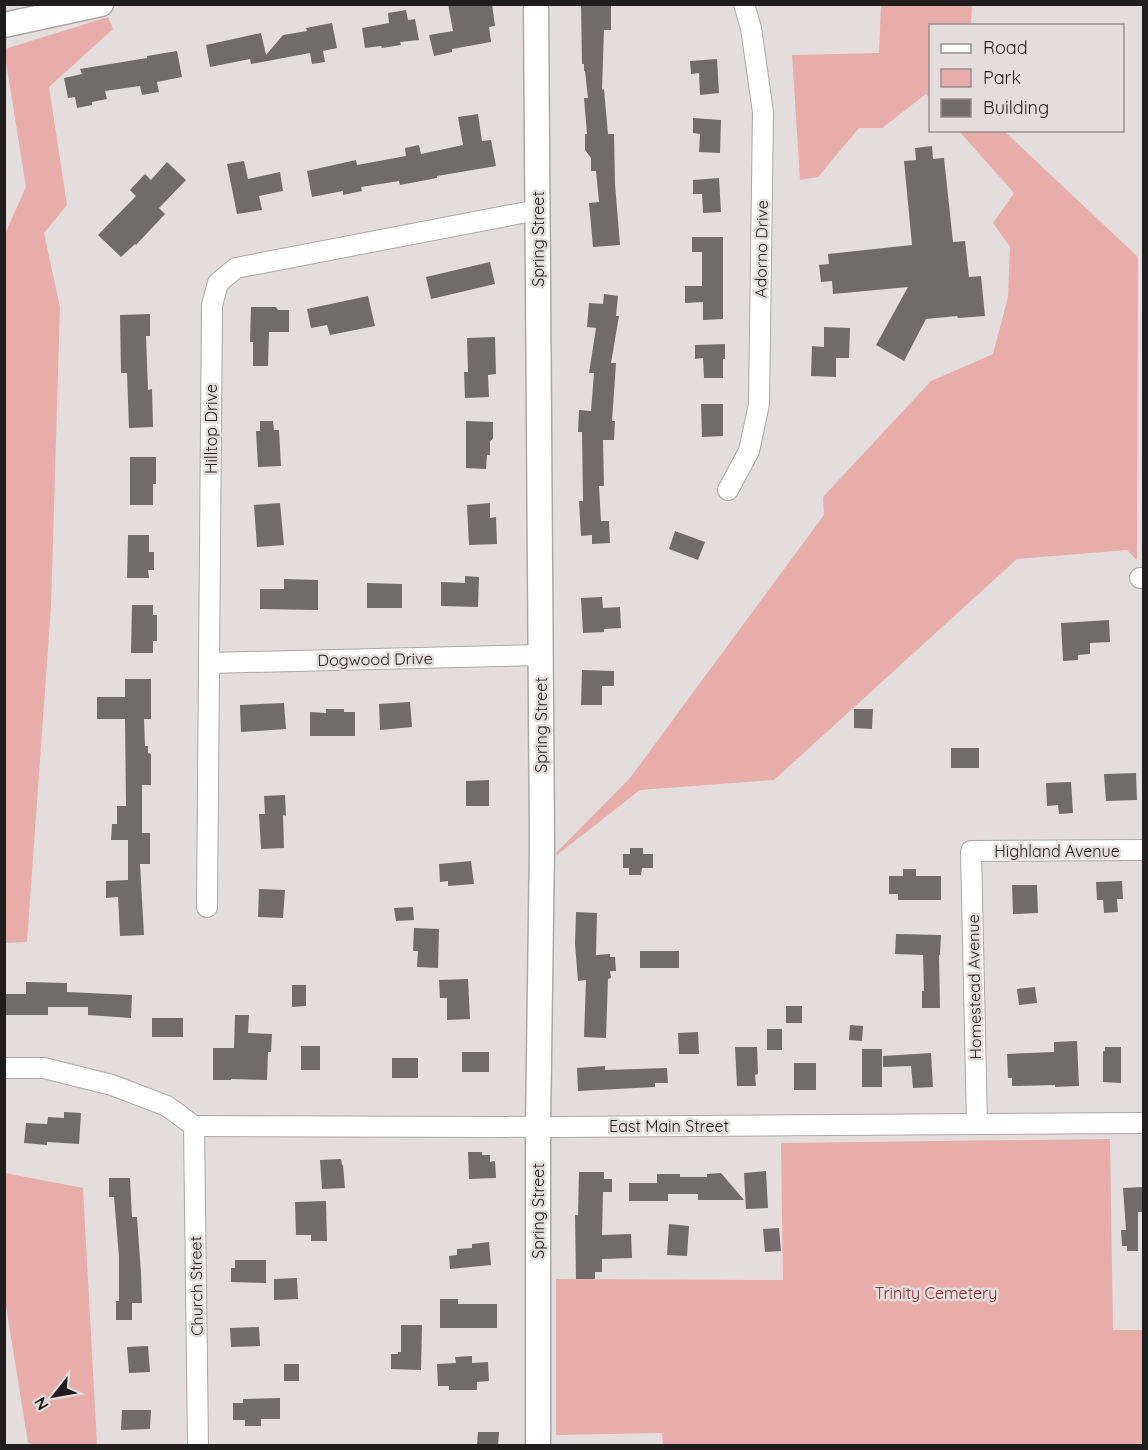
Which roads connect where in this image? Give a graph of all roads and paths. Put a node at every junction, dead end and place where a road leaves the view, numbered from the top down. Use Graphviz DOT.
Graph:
graph roads {
  1 [pos="100,4"];
  2 [pos="536,4"];
  3 [pos="744,4"];
  4 [pos="4,25"];
  5 [pos="537,210"];
  6 [pos="728,490"];
  7 [pos="540,655"];
  8 [pos="209,663"];
  9 [pos="1143,850"];
  10 [pos="971,851"];
  11 [pos="207,907"];
  12 [pos="4,1068"];
  13 [pos="1143,1122"];
  14 [pos="977,1124"];
  15 [pos="194,1126"];
  16 [pos="538,1127"];
  17 [pos="198,1446"];
  18 [pos="538,1446"];
  1 -- 4 [label="street"];
  2 -- 5 [label="street, Spring Street"];
  3 -- 6 [label="street, Adorno Drive"];
  5 -- 7 [label="street, Spring Street"];
  5 -- 8 [label="street, Hilltop Drive"];
  7 -- 8 [label="street, Dogwood Drive"];
  7 -- 16 [label="street, Spring Street"];
  8 -- 11 [label="street, Hilltop Drive"];
  9 -- 10 [label="street, Highland Avenue"];
  10 -- 14 [label="street, Homestead Avenue"];
  12 -- 15 [label="street"];
  13 -- 14 [label="street, East Main Street"];
  14 -- 16 [label="street, East Main Street"];
  15 -- 16 [label="street, East Main Street"];
  15 -- 17 [label="street, Church Street"];
  16 -- 18 [label="street, Spring Street"];
}
